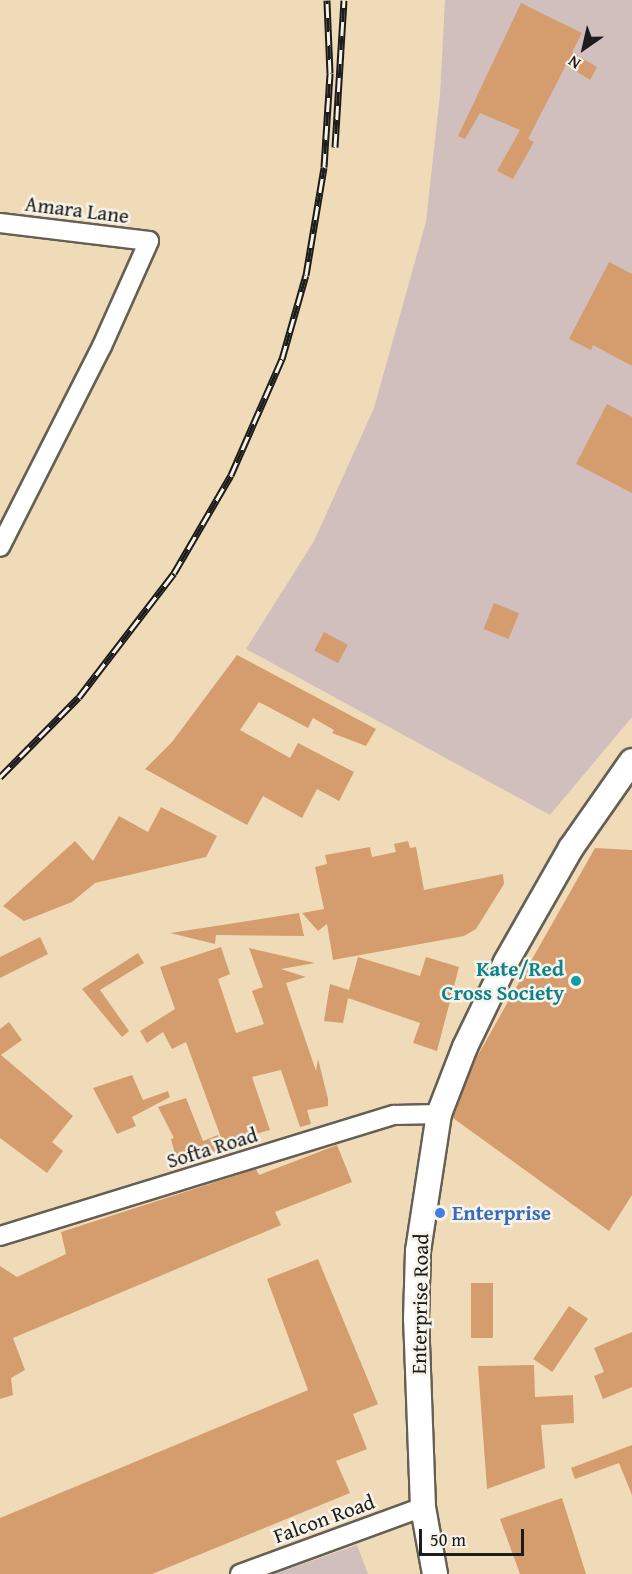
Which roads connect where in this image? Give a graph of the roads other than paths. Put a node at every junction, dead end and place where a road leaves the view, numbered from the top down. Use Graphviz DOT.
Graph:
graph roads {
  1 [pos="0,223"];
  2 [pos="0,547"];
  3 [pos="632,761"];
  4 [pos="439,1114"];
  5 [pos="0,1236"];
  6 [pos="423,1506"];
  7 [pos="240,1574"];
  8 [pos="435,1574"];
  1 -- 2 [label="street, Amara Lane"];
  3 -- 4 [label="main road, Enterprise Road"];
  4 -- 5 [label="street, Softa Road"];
  4 -- 6 [label="main road, Enterprise Road"];
  6 -- 7 [label="street, Falcon Road"];
  6 -- 8 [label="main road, Enterprise Road"];
}
